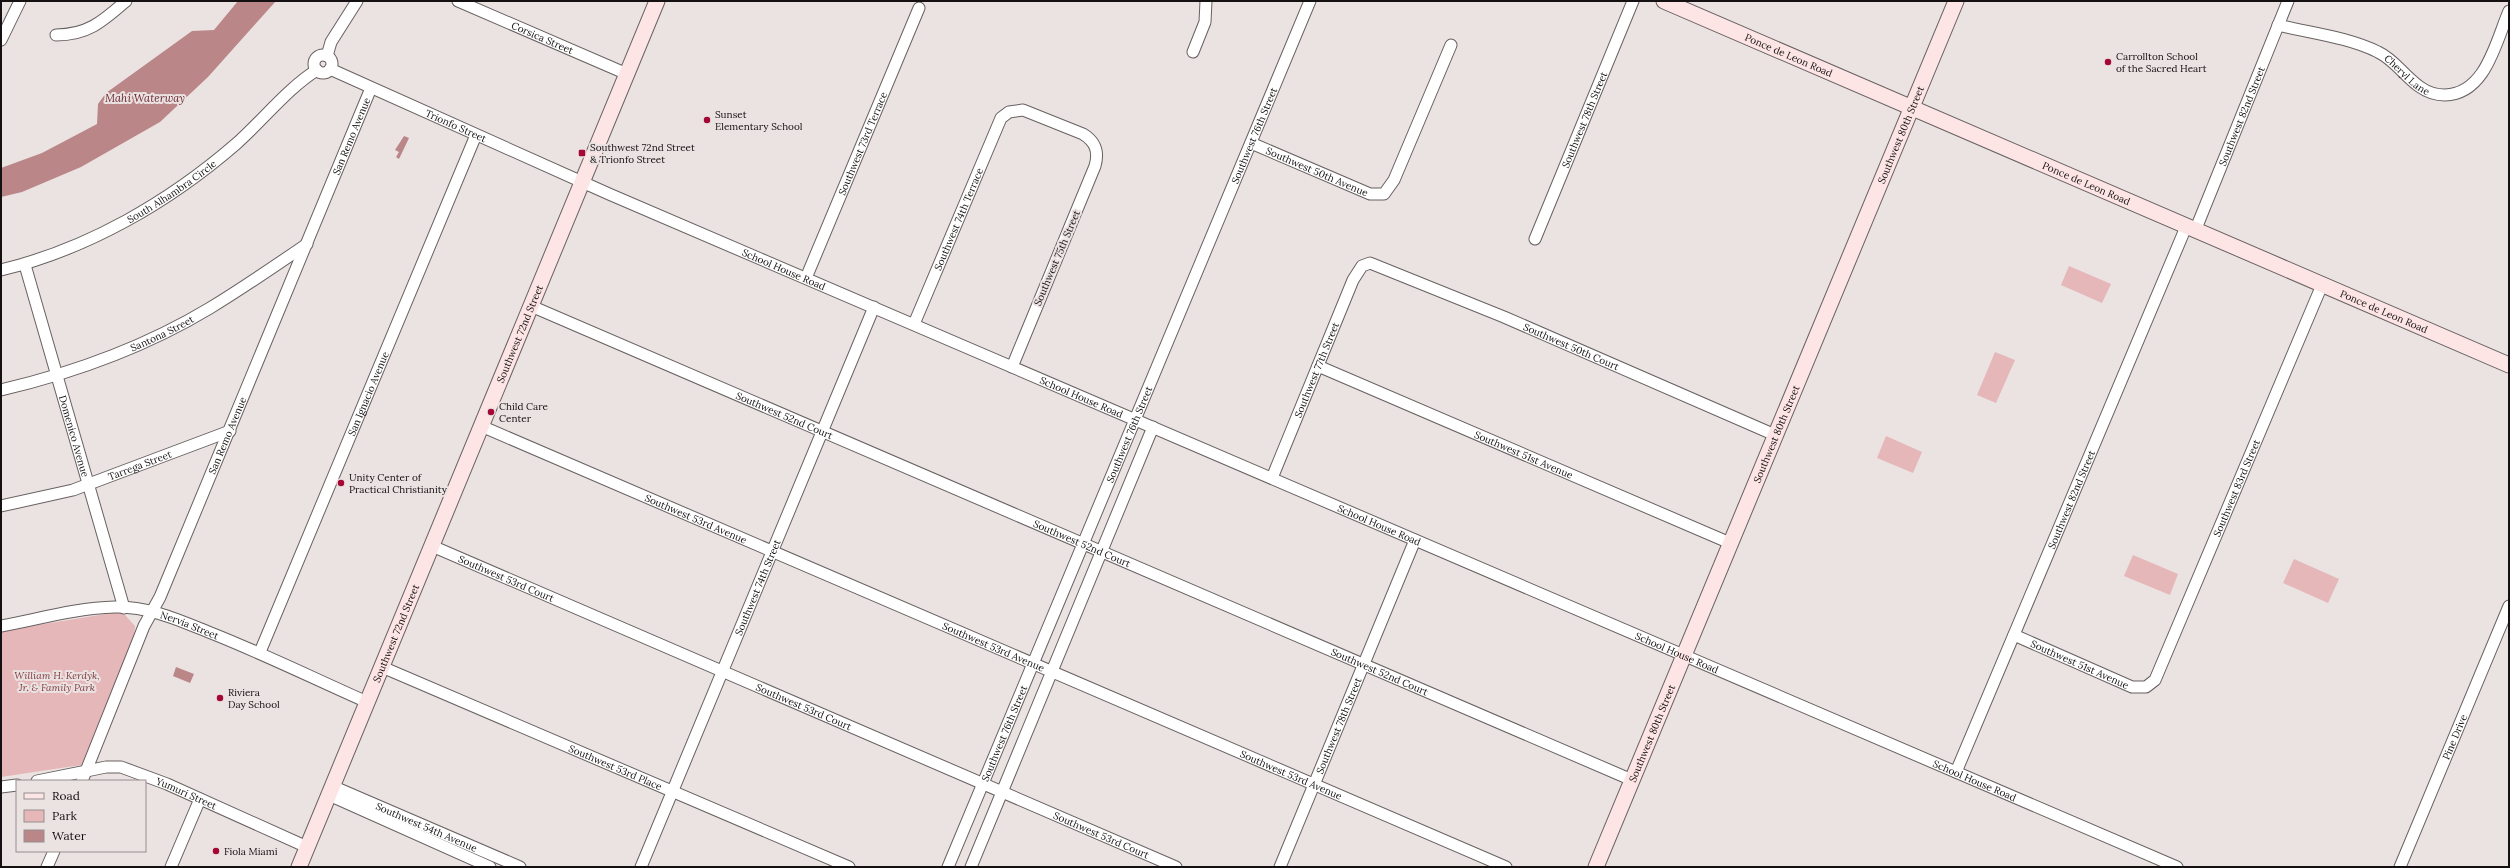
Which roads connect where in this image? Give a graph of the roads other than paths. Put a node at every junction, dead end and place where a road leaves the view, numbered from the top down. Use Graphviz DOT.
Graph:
graph roads {
  1 [pos="20,1"];
  2 [pos="126,1"];
  3 [pos="357,1"];
  4 [pos="458,1"];
  5 [pos="657,1"];
  6 [pos="1206,1"];
  7 [pos="1310,1"];
  8 [pos="1633,1"];
  9 [pos="1664,1"];
  10 [pos="1956,1"];
  11 [pos="2288,1"];
  12 [pos="919,8"];
  13 [pos="2509,11"];
  14 [pos="2278,25"];
  15 [pos="56,35"];
  16 [pos="1,40"];
  17 [pos="1451,45"];
  18 [pos="1193,52"];
  19 [pos="327,56"];
  20 [pos="330,69"];
  21 [pos="317,70"];
  22 [pos="627,74"];
  23 [pos="371,88"];
  24 [pos="1912,108"];
  25 [pos="476,135"];
  26 [pos="1251,143"];
  27 [pos="1096,148"];
  28 [pos="583,181"];
  29 [pos="2190,229"];
  30 [pos="1535,239"];
  31 [pos="307,244"];
  32 [pos="1366,264"];
  33 [pos="24,265"];
  34 [pos="1,270"];
  35 [pos="806,278"];
  36 [pos="2322,285"];
  37 [pos="531,306"];
  38 [pos="874,307"];
  39 [pos="914,324"];
  40 [pos="2509,365"];
  41 [pos="1318,366"];
  42 [pos="1012,367"];
  43 [pos="58,374"];
  44 [pos="1,390"];
  45 [pos="1136,419"];
  46 [pos="481,426"];
  47 [pos="1153,427"];
  48 [pos="230,431"];
  49 [pos="821,431"];
  50 [pos="1775,435"];
  51 [pos="1272,478"];
  52 [pos="88,485"];
  53 [pos="1,506"];
  54 [pos="1415,540"];
  55 [pos="1082,543"];
  56 [pos="1730,543"];
  57 [pos="432,546"];
  58 [pos="772,551"];
  59 [pos="1102,552"];
  60 [pos="2509,606"];
  61 [pos="124,608"];
  62 [pos="152,612"];
  63 [pos="1,626"];
  64 [pos="2014,635"];
  65 [pos="260,652"];
  66 [pos="1684,655"];
  67 [pos="1033,664"];
  68 [pos="1364,665"];
  69 [pos="382,667"];
  70 [pos="722,671"];
  71 [pos="1052,672"];
  72 [pos="2146,687"];
  73 [pos="367,702"];
  74 [pos="1956,772"];
  75 [pos="84,776"];
  76 [pos="63,779"];
  77 [pos="50,780"];
  78 [pos="1632,780"];
  79 [pos="983,783"];
  80 [pos="1314,784"];
  81 [pos="16,785"];
  82 [pos="1,787"];
  83 [pos="330,791"];
  84 [pos="673,791"];
  85 [pos="1002,792"];
  86 [pos="200,799"];
  87 [pos="307,847"];
  88 [pos="54,852"];
  89 [pos="47,867"];
  90 [pos="171,867"];
  91 [pos="299,867"];
  92 [pos="490,867"];
  93 [pos="520,867"];
  94 [pos="641,867"];
  95 [pos="850,867"];
  96 [pos="948,867"];
  97 [pos="971,867"];
  98 [pos="1176,867"];
  99 [pos="1280,867"];
  100 [pos="1506,867"];
  101 [pos="1596,867"];
  102 [pos="2177,867"];
  103 [pos="2400,867"];
  1 -- 16 [label="street"];
  2 -- 15 [label="street"];
  3 -- 19 [label="street"];
  4 -- 22 [label="street, Corsica Street"];
  5 -- 22 [label="street, Southwest 72nd Street"];
  6 -- 18 [label="street"];
  7 -- 26 [label="street, Southwest 76th Street"];
  8 -- 30 [label="street, Southwest 78th Street"];
  9 -- 24 [label="street, Ponce de Leon Road"];
  10 -- 24 [label="street, Southwest 80th Street"];
  11 -- 14 [label="street, Southwest 82nd Street"];
  12 -- 35 [label="street, Southwest 73rd Terrace"];
  13 -- 14 [label="street, Cheryl Lane"];
  14 -- 29 [label="street, Southwest 82nd Street"];
  17 -- 26 [label="street, Southwest 50th Avenue"];
  19 -- 20 [label="street"];
  19 -- 21 [label="street"];
  20 -- 21 [label="street"];
  20 -- 23 [label="street, Trionfo Street"];
  21 -- 33 [label="street, South Alhambra Circle"];
  22 -- 28 [label="street, Southwest 72nd Street"];
  23 -- 25 [label="street, Trionfo Street"];
  23 -- 31 [label="street, San Remo Avenue"];
  24 -- 29 [label="street, Ponce de Leon Road"];
  24 -- 50 [label="street, Southwest 80th Street"];
  25 -- 28 [label="street, Trionfo Street"];
  25 -- 65 [label="street, San Ignacio Avenue"];
  26 -- 45 [label="street, Southwest 76th Street"];
  27 -- 39 [label="street, Southwest 74th Terrace"];
  27 -- 42 [label="street, Southwest 75th Street"];
  28 -- 35 [label="street, School House Road"];
  28 -- 37 [label="street, Southwest 72nd Street"];
  29 -- 36 [label="street, Ponce de Leon Road"];
  29 -- 64 [label="street, Southwest 82nd Street"];
  31 -- 43 [label="street, Santona Street"];
  31 -- 48 [label="street, San Remo Avenue"];
  32 -- 41 [label="street, Southwest 77th Street"];
  32 -- 50 [label="street, Southwest 50th Court"];
  33 -- 34 [label="street, South Alhambra Circle"];
  33 -- 43 [label="street, Domenico Avenue"];
  35 -- 38 [label="street, School House Road"];
  36 -- 40 [label="street, Ponce de Leon Road"];
  36 -- 72 [label="street, Southwest 83rd Street"];
  37 -- 46 [label="street, Southwest 72nd Street"];
  37 -- 49 [label="street, Southwest 52nd Court"];
  38 -- 39 [label="street, School House Road"];
  38 -- 49 [label="street, Southwest 74th Street"];
  39 -- 42 [label="street, School House Road"];
  41 -- 51 [label="street, Southwest 77th Street"];
  41 -- 56 [label="street, Southwest 51st Avenue"];
  42 -- 45 [label="street, School House Road"];
  43 -- 44 [label="street, Santona Street"];
  43 -- 52 [label="street, Domenico Avenue"];
  45 -- 47 [label="street, School House Road"];
  45 -- 55 [label="street, Southwest 76th Street"];
  46 -- 57 [label="street, Southwest 72nd Street"];
  46 -- 58 [label="street, Southwest 53rd Avenue"];
  47 -- 51 [label="street, School House Road"];
  47 -- 59 [label="street, Southwest 76th Street"];
  48 -- 52 [label="street, Tarrega Street"];
  48 -- 62 [label="street, San Remo Avenue"];
  49 -- 55 [label="street, Southwest 52nd Court"];
  49 -- 58 [label="street, Southwest 74th Street"];
  50 -- 56 [label="street, Southwest 80th Street"];
  51 -- 54 [label="street, School House Road"];
  52 -- 53 [label="street, Tarrega Street"];
  52 -- 61 [label="street, Domenico Avenue"];
  54 -- 66 [label="street, School House Road"];
  54 -- 68 [label="street, Southwest 78th Street"];
  55 -- 59 [label="street, Southwest 52nd Court"];
  55 -- 67 [label="street, Southwest 76th Street"];
  56 -- 66 [label="street, Southwest 80th Street"];
  57 -- 69 [label="street, Southwest 72nd Street"];
  57 -- 70 [label="street, Southwest 53rd Court"];
  58 -- 67 [label="street, Southwest 53rd Avenue"];
  58 -- 70 [label="street, Southwest 74th Street"];
  59 -- 68 [label="street, Southwest 52nd Court"];
  59 -- 71 [label="street, Southwest 76th Street"];
  60 -- 103 [label="street, Pine Drive"];
  61 -- 62 [label="street, Nervia Street"];
  61 -- 63 [label="street, Nervia Street"];
  62 -- 65 [label="street, Nervia Street"];
  62 -- 75 [label="street, San Remo Avenue"];
  64 -- 72 [label="street, Southwest 51st Avenue"];
  64 -- 74 [label="street, Southwest 82nd Street"];
  65 -- 73 [label="street, Nervia Street"];
  66 -- 74 [label="street, School House Road"];
  66 -- 78 [label="street, Southwest 80th Street"];
  67 -- 71 [label="street, Southwest 53rd Avenue"];
  67 -- 79 [label="street, Southwest 76th Street"];
  68 -- 78 [label="street, Southwest 52nd Court"];
  68 -- 80 [label="street, Southwest 78th Street"];
  69 -- 73 [label="street, Southwest 72nd Street"];
  69 -- 84 [label="street, Southwest 53rd Place"];
  70 -- 79 [label="street, Southwest 53rd Court"];
  70 -- 84 [label="street, Southwest 74th Street"];
  71 -- 80 [label="street, Southwest 53rd Avenue"];
  71 -- 85 [label="street, Southwest 76th Street"];
  73 -- 83 [label="street, Southwest 72nd Street"];
  74 -- 102 [label="street, School House Road"];
  75 -- 76 [label="street, Yumuri Street"];
  75 -- 86 [label="street, Yumuri Street"];
  76 -- 77 [label="street, Yumuri Street"];
  78 -- 101 [label="street, Southwest 80th Street"];
  79 -- 85 [label="street, Southwest 53rd Court"];
  79 -- 96 [label="street, Southwest 76th Street"];
  80 -- 99 [label="street, Southwest 78th Street"];
  80 -- 100 [label="street, Southwest 53rd Avenue"];
  81 -- 82 [label="street"];
  83 -- 87 [label="street, Southwest 72nd Street"];
  83 -- 92 [label="street, Southwest 54th Avenue"];
  83 -- 93 [label="street, Southwest 54th Avenue"];
  84 -- 94 [label="street, Southwest 74th Street"];
  84 -- 95 [label="street, Southwest 53rd Place"];
  85 -- 97 [label="street, Southwest 76th Street"];
  85 -- 98 [label="street, Southwest 53rd Court"];
  86 -- 87 [label="street, Yumuri Street"];
  86 -- 90 [label="street"];
  87 -- 91 [label="street, Southwest 72nd Street"];
  88 -- 89 [label="street"];
}
